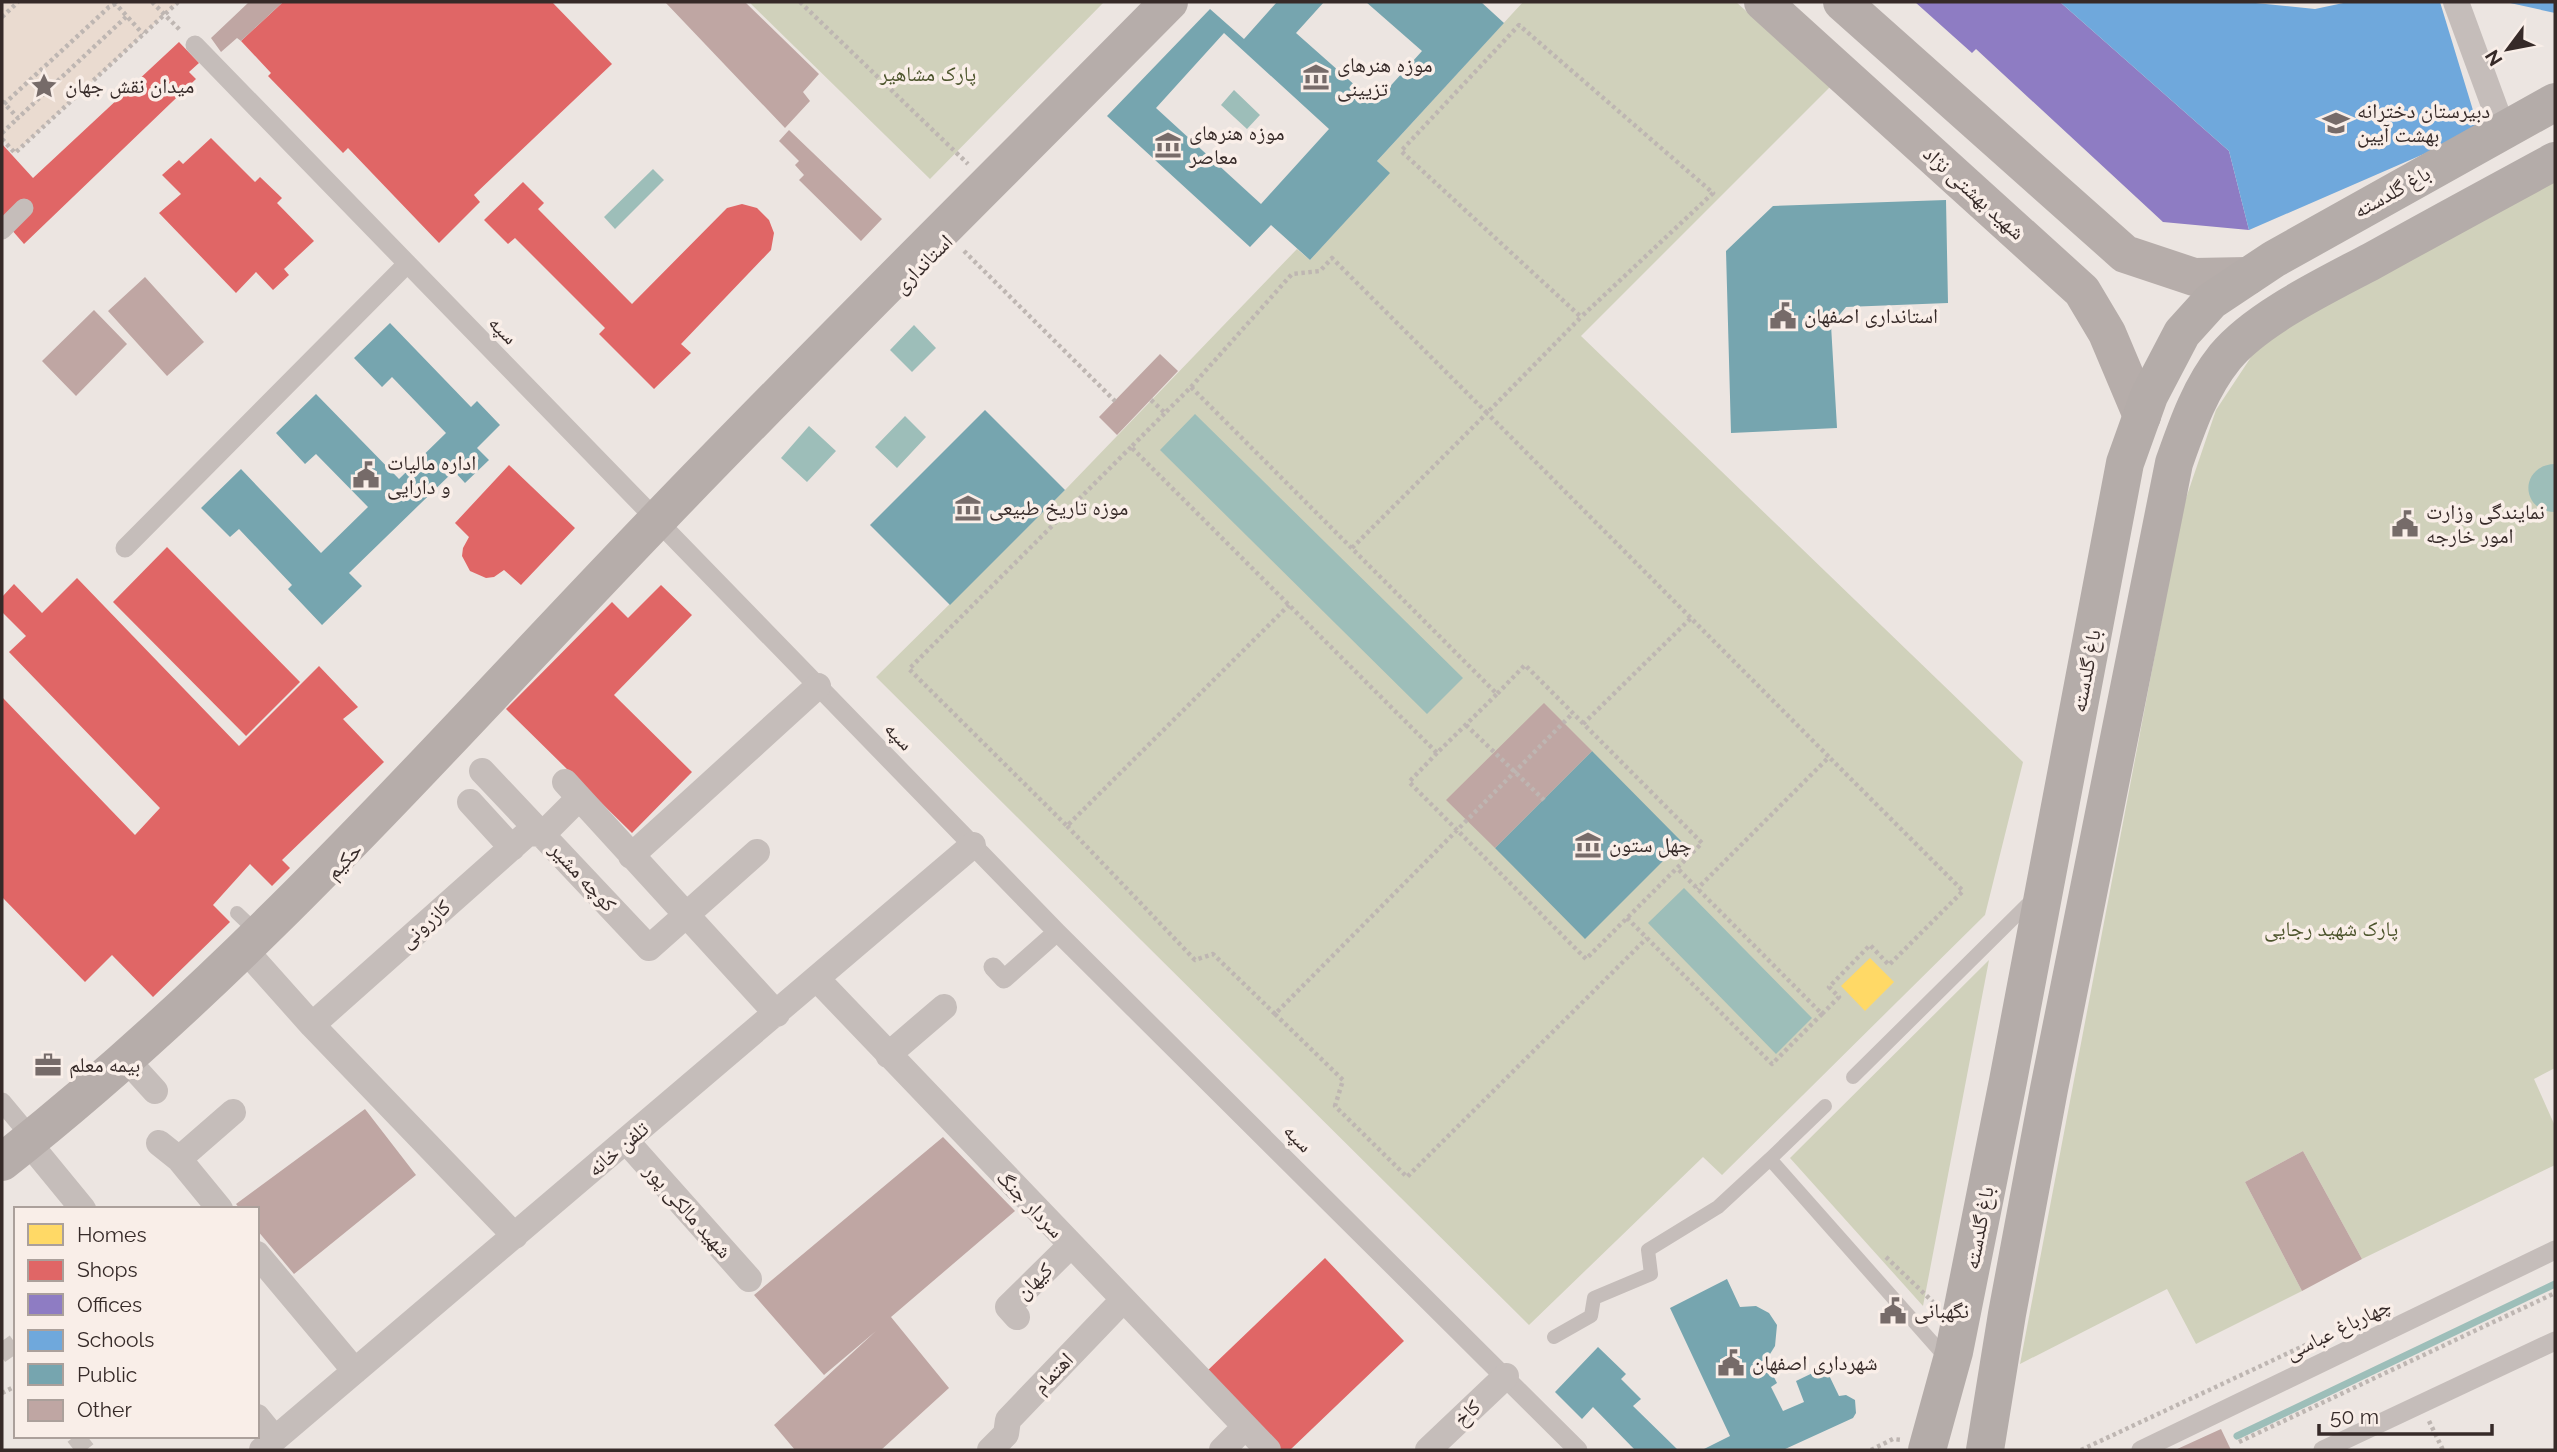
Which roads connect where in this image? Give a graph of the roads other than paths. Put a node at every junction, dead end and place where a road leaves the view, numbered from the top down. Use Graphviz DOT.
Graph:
graph roads {
  1 [pos="1169,2"];
  2 [pos="1181,2"];
  3 [pos="1763,2"];
  4 [pos="1842,2"];
  5 [pos="2456,2"];
  6 [pos="195,45"];
  7 [pos="2555,102"];
  8 [pos="2503,130"];
  9 [pos="2555,161"];
  10 [pos="24,208"];
  11 [pos="2,230"];
  12 [pos="407,264"];
  13 [pos="2248,276"];
  14 [pos="2142,416"];
  15 [pos="661,523"];
  16 [pos="125,548"];
  17 [pos="2086,669"];
  18 [pos="2130,678"];
  19 [pos="818,686"];
  20 [pos="482,771"];
  21 [pos="470,802"];
  22 [pos="542,834"];
  23 [pos="973,845"];
  24 [pos="512,848"];
  25 [pos="757,852"];
  26 [pos="631,856"];
  27 [pos="2045,887"];
  28 [pos="687,916"];
  29 [pos="1057,932"];
  30 [pos="249,939"];
  31 [pos="993,967"];
  32 [pos="817,979"];
  33 [pos="944,1007"];
  34 [pos="777,1014"];
  35 [pos="312,1025"];
  36 [pos="888,1055"];
  37 [pos="128,1061"];
  38 [pos="1853,1077"];
  39 [pos="155,1091"];
  40 [pos="2,1102"];
  41 [pos="1825,1106"];
  42 [pos="233,1112"];
  43 [pos="627,1142"];
  44 [pos="24,1148"];
  45 [pos="1770,1158"];
  46 [pos="2,1172"];
  47 [pos="81,1207"];
  48 [pos="218,1207"];
  49 [pos="515,1236"];
  50 [pos="1977,1236"];
  51 [pos="1070,1246"];
  52 [pos="2020,1246"];
  53 [pos="2555,1250"];
  54 [pos="259,1256"];
  55 [pos="749,1279"];
  56 [pos="1123,1300"];
  57 [pos="1017,1317"];
  58 [pos="1554,1337"];
  59 [pos="2555,1341"];
  60 [pos="1951,1363"];
  61 [pos="355,1371"];
  62 [pos="1506,1377"];
  63 [pos="259,1422"];
  64 [pos="1245,1427"];
  65 [pos="269,1444"];
  66 [pos="1006,1445"];
  67 [pos="1222,1450"];
  68 [pos="1268,1450"];
  69 [pos="1429,1450"];
  70 [pos="1578,1450"];
  71 [pos="1927,1450"];
  72 [pos="1985,1450"];
  73 [pos="2141,1450"];
  74 [pos="2323,1450"];
  1 -- 15 [label="main road, استانداری"];
  2 -- 15 [label="lane, استانداری"];
  3 -- 14 [label="main road, شهید بهشتی نژاد"];
  4 -- 13 [label="main road"];
  5 -- 8 [label="street"];
  6 -- 12 [label="street, سپه"];
  7 -- 8 [label="main road, باغ گلدسته"];
  8 -- 13 [label="main road, باغ گلدسته"];
  9 -- 18 [label="main road, باغ گلدسته"];
  10 -- 11 [label="street"];
  12 -- 15 [label="street, سپه"];
  12 -- 16 [label="street"];
  13 -- 14 [label="main road, باغ گلدسته"];
  14 -- 17 [label="main road, باغ گلدسته"];
  15 -- 19 [label="street, سپه"];
  15 -- 30 [label="main road, حکیم"];
  17 -- 18 [label="main road"];
  17 -- 27 [label="main road, باغ گلدسته"];
  18 -- 52 [label="main road, باغ گلدسته"];
  19 -- 23 [label="street, سپه"];
  19 -- 26 [label="street"];
  20 -- 22 [label="street, كوچه مشير"];
  21 -- 24 [label="street"];
  22 -- 24 [label="street, کازرونی"];
  22 -- 26 [label="street, کازرونی"];
  22 -- 28 [label="street, كوچه مشير"];
  23 -- 29 [label="street, سپه"];
  23 -- 32 [label="street, تلفن خانه"];
  24 -- 35 [label="street, کازرونی"];
  25 -- 28 [label="street"];
  26 -- 28 [label="street"];
  27 -- 38 [label="lane"];
  27 -- 50 [label="main road, باغ گلدسته"];
  28 -- 34 [label="street"];
  29 -- 31 [label="street"];
  29 -- 62 [label="street, سپه"];
  30 -- 35 [label="street"];
  30 -- 37 [label="main road, حکیم"];
  32 -- 34 [label="street, تلفن خانه"];
  32 -- 36 [label="street, سردار جنگ"];
  33 -- 36 [label="street"];
  34 -- 43 [label="street, تلفن خانه"];
  35 -- 49 [label="street"];
  36 -- 51 [label="street, سردار جنگ"];
  37 -- 39 [label="street"];
  37 -- 44 [label="main road, حکیم"];
  40 -- 44 [label="street"];
  41 -- 45 [label="lane"];
  42 -- 48 [label="street"];
  43 -- 49 [label="street, تلفن خانه"];
  43 -- 55 [label="street, شهید مالکی پور"];
  44 -- 46 [label="lane, حکیم"];
  44 -- 47 [label="street"];
  45 -- 58 [label="lane"];
  45 -- 60 [label="lane"];
  49 -- 61 [label="street, تلفن خانه"];
  50 -- 52 [label="main road"];
  50 -- 60 [label="main road, باغ گلدسته"];
  51 -- 56 [label="street, سردار جنگ"];
  51 -- 57 [label="street, کیهان"];
  52 -- 72 [label="main road, باغ گلدسته"];
  53 -- 73 [label="street, چهارباغ عباسی"];
  54 -- 61 [label="street"];
  56 -- 64 [label="street, سردار جنگ"];
  56 -- 66 [label="street, اهتمام"];
  59 -- 74 [label="street"];
  60 -- 71 [label="main road, باغ گلدسته"];
  61 -- 65 [label="street, تلفن خانه"];
  62 -- 69 [label="street, کاخ"];
  62 -- 70 [label="street, سپه"];
  63 -- 65 [label="street"];
  64 -- 67 [label="street"];
  64 -- 68 [label="street, سردار جنگ"];
}
